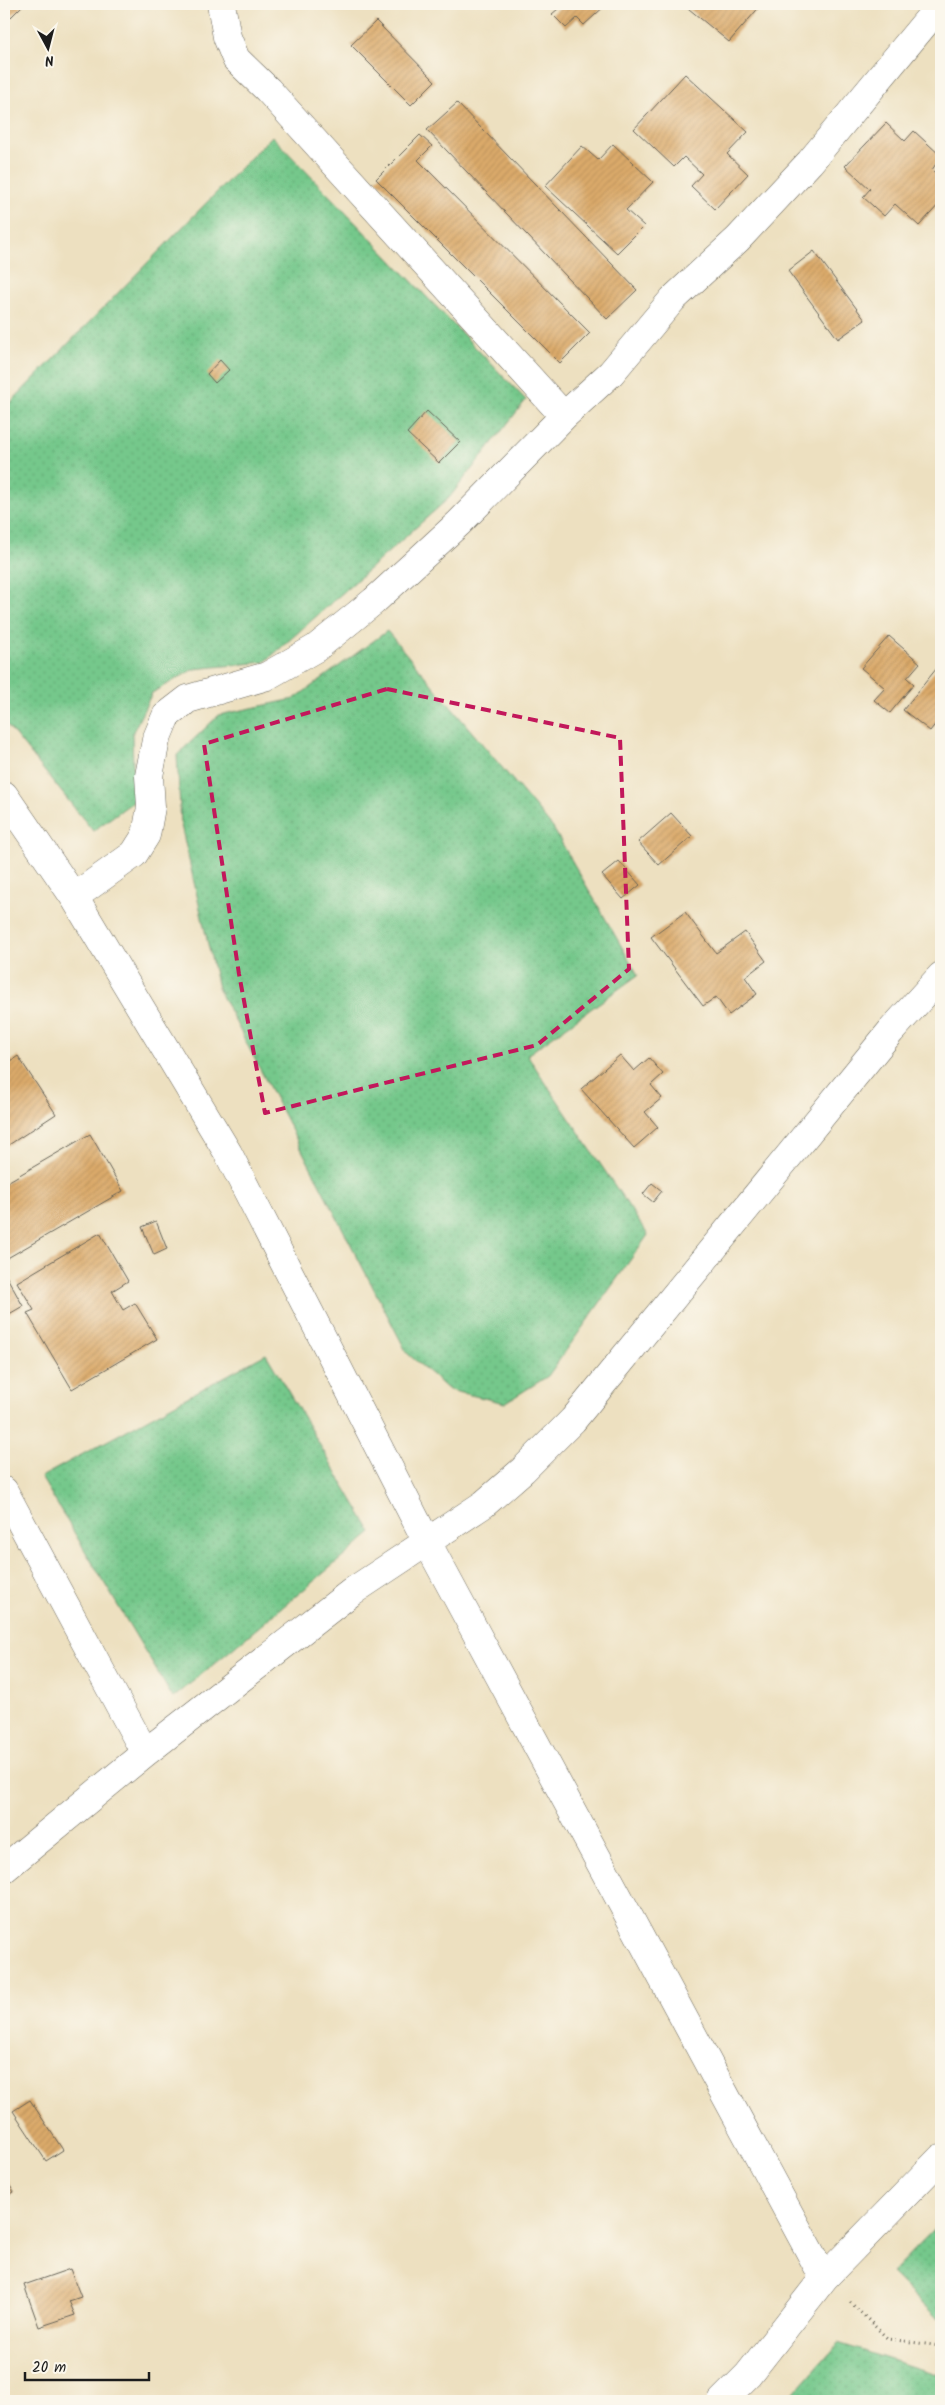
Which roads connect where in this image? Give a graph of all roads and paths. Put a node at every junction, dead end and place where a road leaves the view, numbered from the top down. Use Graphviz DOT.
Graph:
graph roads {
  1 [pos="221,4"];
  2 [pos="941,4"];
  3 [pos="564,416"];
  4 [pos="4,796"];
  5 [pos="74,897"];
  6 [pos="941,976"];
  7 [pos="4,1491"];
  8 [pos="427,1542"];
  9 [pos="145,1753"];
  10 [pos="4,1869"];
  11 [pos="941,2158"];
  12 [pos="824,2278"];
  13 [pos="941,2346"];
  14 [pos="722,2401"];
  1 -- 3 [label="street"];
  2 -- 3 [label="street"];
  3 -- 5 [label="street"];
  4 -- 5 [label="street"];
  5 -- 8 [label="street"];
  6 -- 8 [label="street"];
  7 -- 9 [label="street"];
  8 -- 9 [label="street"];
  8 -- 12 [label="street"];
  9 -- 10 [label="street"];
  11 -- 12 [label="street"];
  12 -- 13 [label="path"];
  12 -- 14 [label="street"];
}
